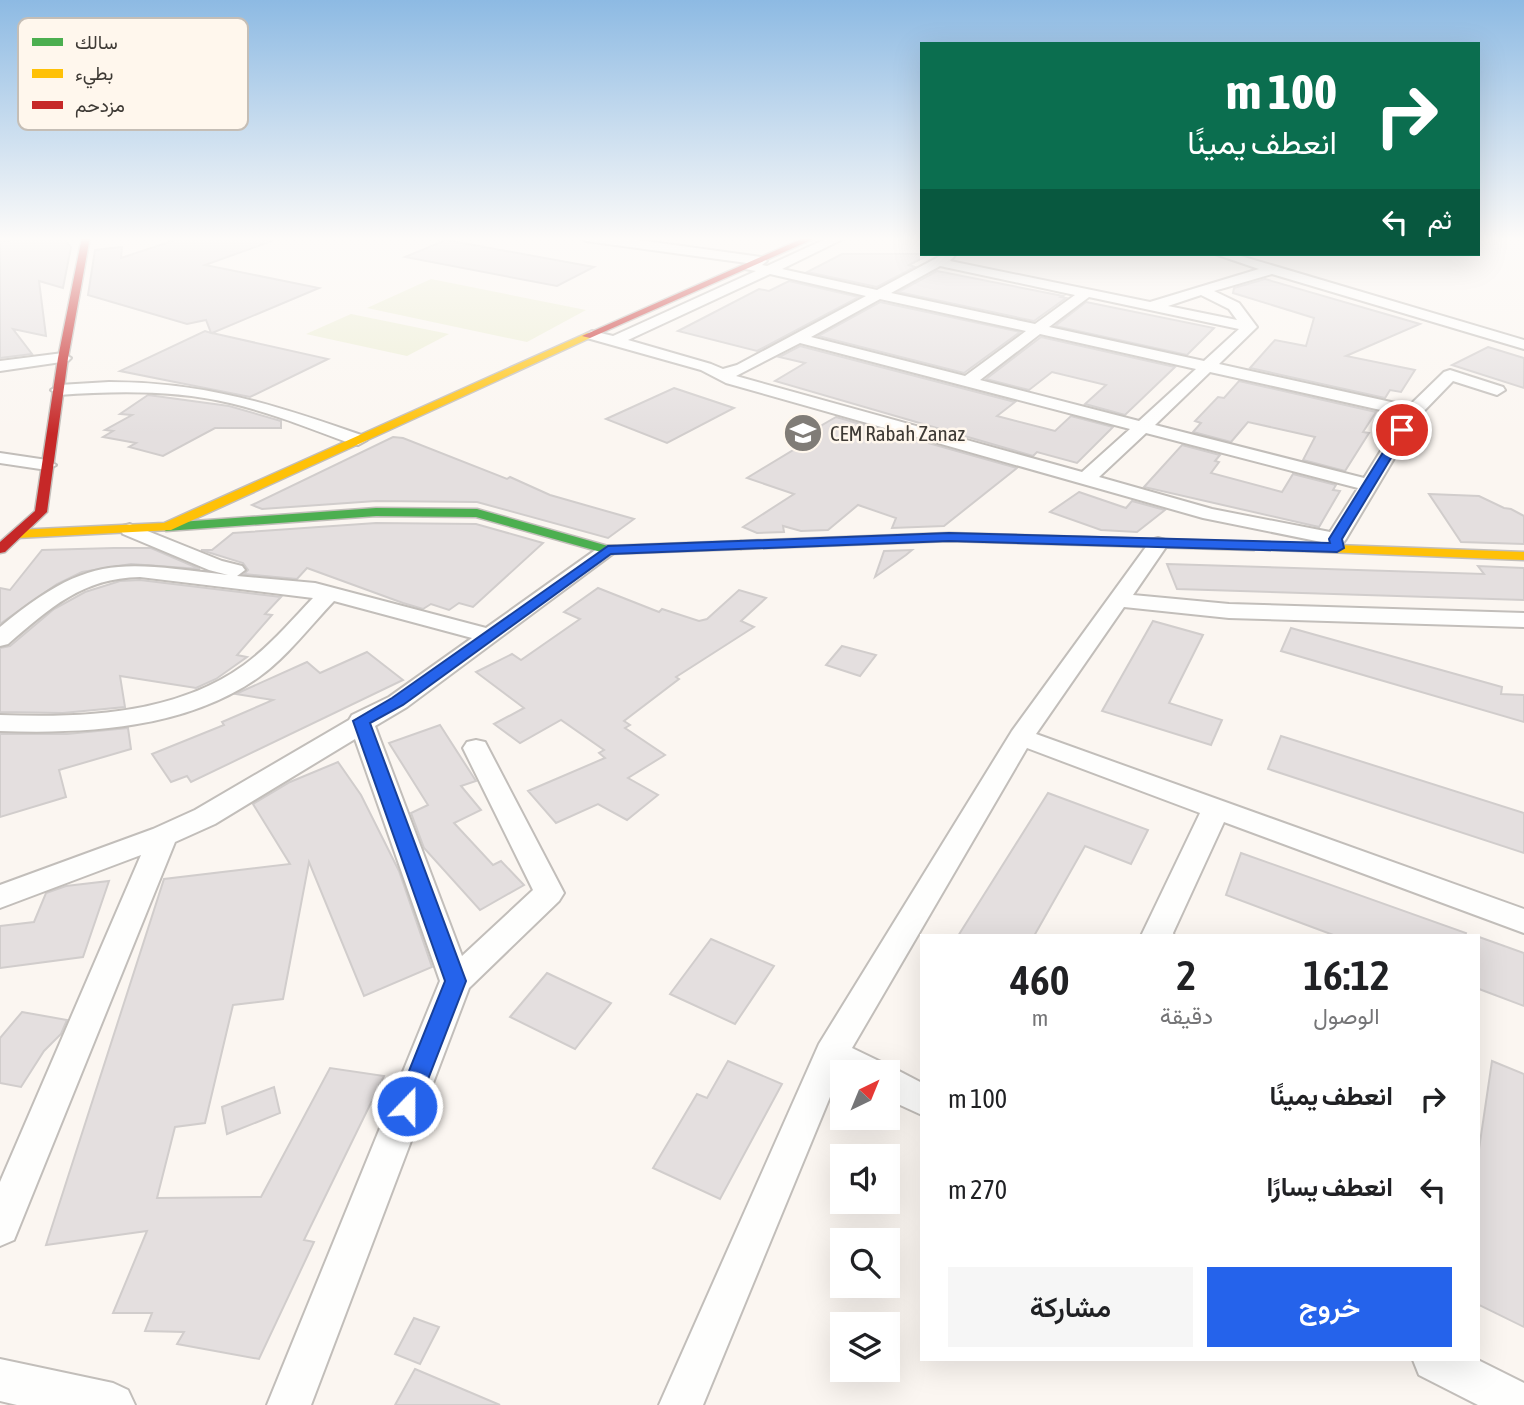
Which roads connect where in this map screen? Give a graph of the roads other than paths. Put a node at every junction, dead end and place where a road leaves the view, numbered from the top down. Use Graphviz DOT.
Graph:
graph roads {
  1 [pos="74,303"];
  2 [pos="671,303"];
  3 [pos="689,303"];
  4 [pos="865,303"];
  5 [pos="913,303"];
  6 [pos="1074,303"];
  7 [pos="1134,303"];
  8 [pos="1163,303"];
  9 [pos="1227,303"];
  10 [pos="1384,303"];
  11 [pos="1151,306"];
  12 [pos="1250,327"];
  13 [pos="1038,330"];
  14 [pos="592,335"];
  15 [pos="799,338"];
  16 [pos="614,341"];
  17 [pos="1524,345"];
  18 [pos="64,358"];
  19 [pos="0,366"];
  20 [pos="1207,366"];
  21 [pos="722,375"];
  22 [pos="968,381"];
  23 [pos="59,390"];
  24 [pos="1497,390"];
  25 [pos="1413,412"];
  26 [pos="1142,426"];
  27 [pos="358,439"];
  28 [pos="0,458"];
  29 [pos="47,465"];
  30 [pos="1086,479"];
  31 [pos="1370,485"];
  32 [pos="166,527"];
  33 [pos="131,530"];
  34 [pos="16,534"];
  35 [pos="1336,543"];
  36 [pos="1158,544"];
  37 [pos="0,549"];
  38 [pos="608,550"];
  39 [pos="1524,556"];
  40 [pos="330,593"];
  41 [pos="1118,600"];
  42 [pos="1524,620"];
  43 [pos="487,635"];
  44 [pos="0,639"];
  45 [pos="361,721"];
  46 [pos="0,723"];
  47 [pos="1021,737"];
  48 [pos="477,748"];
  49 [pos="1216,808"];
  50 [pos="163,836"];
  51 [pos="0,897"];
  52 [pos="1524,921"];
  53 [pos="1156,934"];
  54 [pos="456,981"];
  55 [pos="831,1054"];
  56 [pos="843,1060"];
  57 [pos="900,1089"];
  58 [pos="920,1099"];
  59 [pos="0,1227"];
  60 [pos="1436,1361"];
  61 [pos="0,1380"];
  62 [pos="113,1405"];
  63 [pos="289,1405"];
  64 [pos="681,1405"];
  65 [pos="1523,1405"];
  1 -- 18 [label="street"];
  2 -- 14 [label="street"];
  3 -- 16 [label="street"];
  4 -- 15 [label="street"];
  5 -- 13 [label="street"];
  6 -- 13 [label="street"];
  7 -- 11 [label="street"];
  8 -- 11 [label="street"];
  9 -- 12 [label="street"];
  10 -- 17 [label="street"];
  11 -- 12 [label="street"];
  12 -- 20 [label="street"];
  13 -- 20 [label="street"];
  13 -- 22 [label="street"];
  14 -- 16 [label="street"];
  14 -- 27 [label="street"];
  15 -- 21 [label="street"];
  15 -- 22 [label="street"];
  16 -- 21 [label="street"];
  18 -- 19 [label="street"];
  18 -- 23 [label="street"];
  20 -- 25 [label="street"];
  20 -- 26 [label="street"];
  21 -- 30 [label="street"];
  22 -- 26 [label="street"];
  23 -- 27 [label="street"];
  23 -- 29 [label="street"];
  24 -- 25 [label="street"];
  25 -- 31 [label="street"];
  26 -- 30 [label="street"];
  26 -- 31 [label="street"];
  27 -- 32 [label="street"];
  28 -- 29 [label="street"];
  29 -- 34 [label="street"];
  30 -- 35 [label="street"];
  31 -- 35 [label="street"];
  32 -- 33 [label="street"];
  32 -- 38 [label="street"];
  33 -- 34 [label="street"];
  33 -- 40 [label="street"];
  34 -- 37 [label="street"];
  35 -- 36 [label="street"];
  35 -- 39 [label="street"];
  36 -- 38 [label="street"];
  36 -- 41 [label="street"];
  38 -- 43 [label="street"];
  40 -- 43 [label="street"];
  40 -- 44 [label="street"];
  40 -- 46 [label="street"];
  41 -- 42 [label="street"];
  41 -- 47 [label="street"];
  43 -- 45 [label="street"];
  45 -- 50 [label="street"];
  45 -- 54 [label="street"];
  47 -- 49 [label="street"];
  47 -- 55 [label="street"];
  48 -- 54 [label="street"];
  49 -- 52 [label="street"];
  49 -- 53 [label="street"];
  50 -- 51 [label="street"];
  50 -- 59 [label="street"];
  54 -- 63 [label="street"];
  55 -- 56 [label="street"];
  55 -- 64 [label="street"];
  57 -- 58 [label="street"];
  60 -- 65 [label="street"];
  61 -- 62 [label="street"];
}
